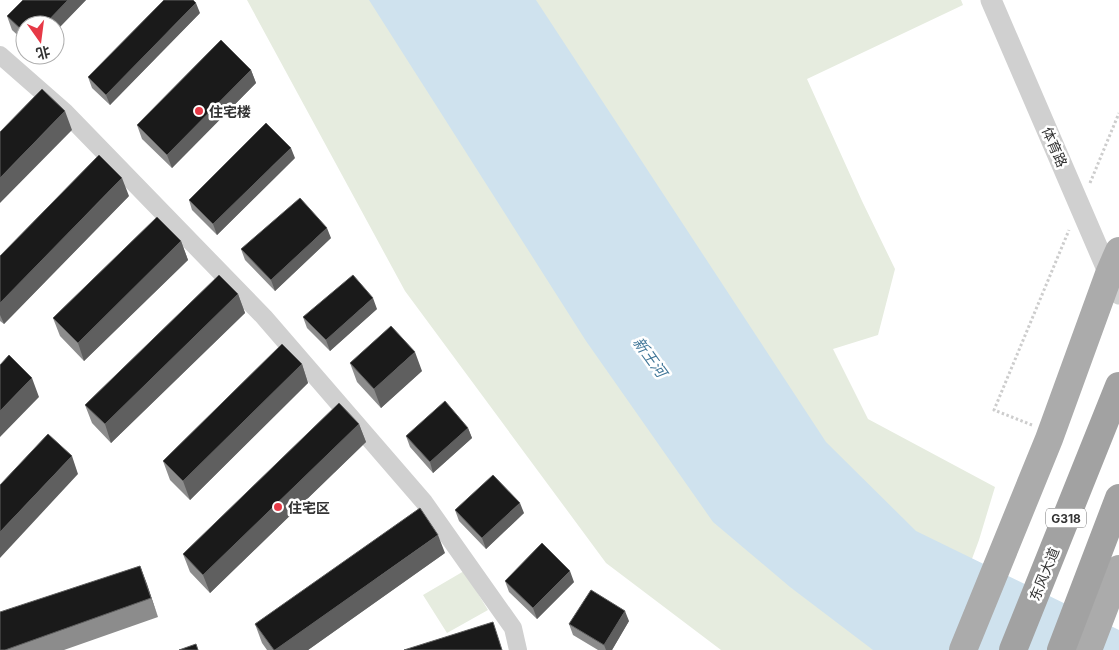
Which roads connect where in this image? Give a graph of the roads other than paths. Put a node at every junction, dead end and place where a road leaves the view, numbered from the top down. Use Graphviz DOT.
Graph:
graph roads {
  1 [pos="991,0"];
  2 [pos="0,55"];
  3 [pos="1116,273"];
  4 [pos="1119,386"];
  5 [pos="1119,498"];
  6 [pos="1119,569"];
  7 [pos="518,650"];
  8 [pos="963,650"];
  9 [pos="1013,650"];
  10 [pos="1061,650"];
  11 [pos="1088,650"];
  1 -- 3 [label="street, 体育路"];
  2 -- 7 [label="street"];
  3 -- 8 [label="main road"];
  4 -- 9 [label="highway, 东风大道 / G318"];
  5 -- 10 [label="highway, G318"];
  6 -- 11 [label="main road"];
}
